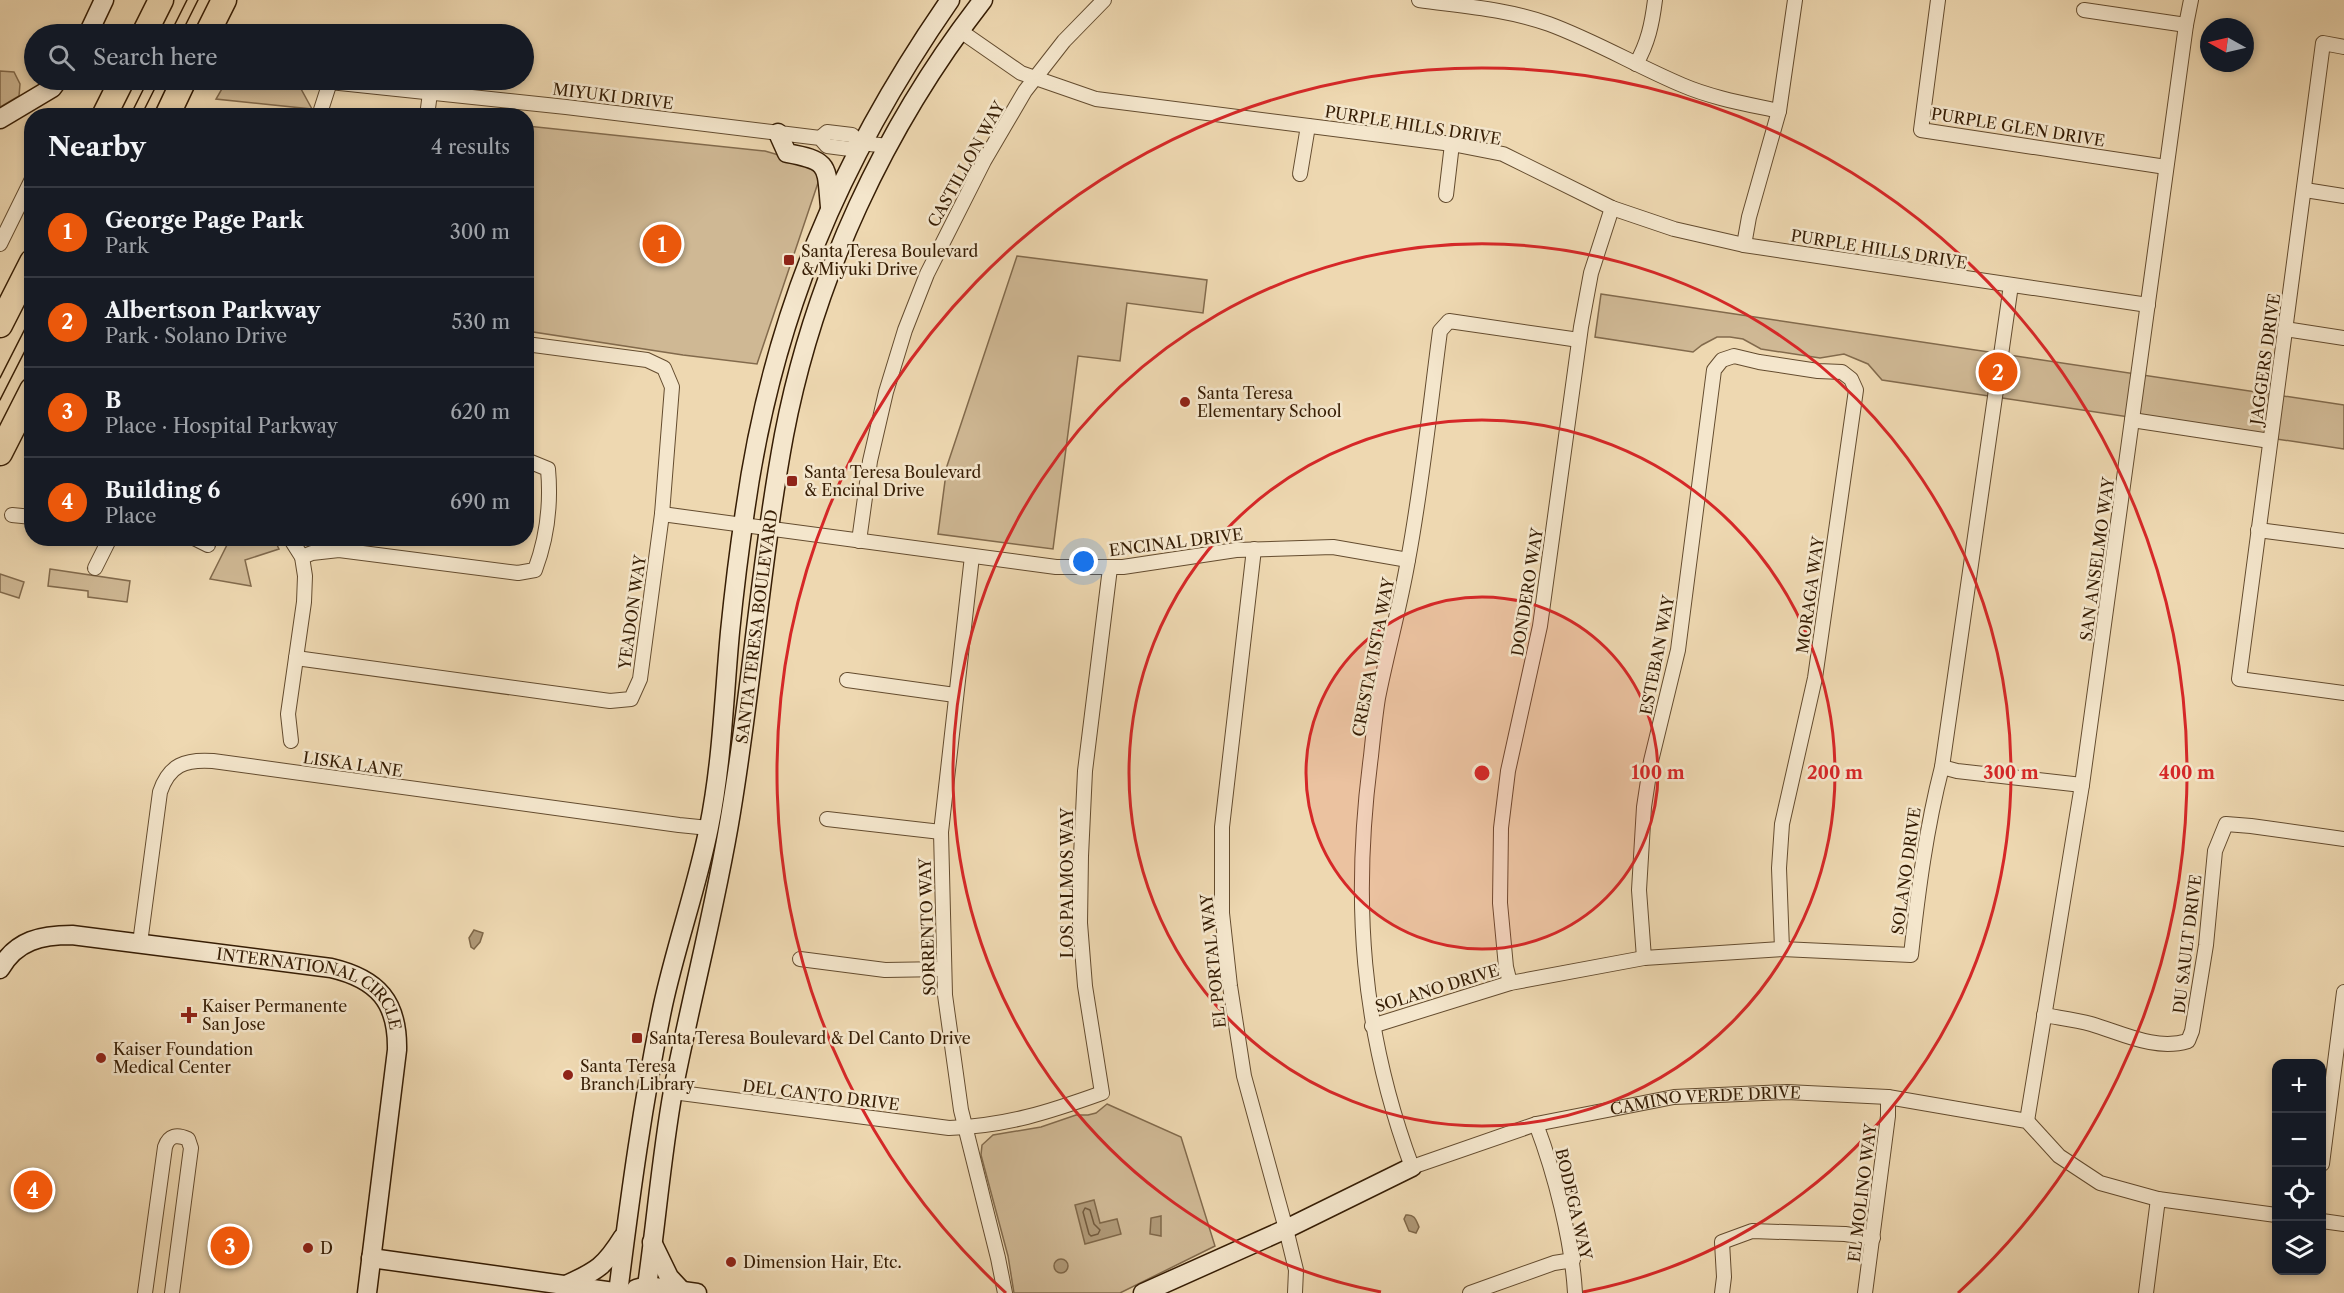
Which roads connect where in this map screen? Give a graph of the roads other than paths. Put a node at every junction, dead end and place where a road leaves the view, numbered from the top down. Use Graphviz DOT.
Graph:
graph roads {
  1 [pos="104,0"];
  2 [pos="161,0"];
  3 [pos="224,0"];
  4 [pos="950,0"];
  5 [pos="983,0"];
  6 [pos="1104,0"];
  7 [pos="1419,0"];
  8 [pos="1655,0"];
  9 [pos="1795,0"];
  10 [pos="1938,0"];
  11 [pos="2191,0"];
  12 [pos="2084,10"];
  13 [pos="93,24"];
  14 [pos="149,24"];
  15 [pos="212,24"];
  16 [pos="2186,25"];
  17 [pos="959,30"];
  18 [pos="2344,47"];
  19 [pos="1636,64"];
  20 [pos="1036,79"];
  21 [pos="49,90"];
  22 [pos="117,90"];
  23 [pos="179,90"];
  24 [pos="327,90"];
  25 [pos="403,90"];
  26 [pos="430,93"];
  27 [pos="108,108"];
  28 [pos="170,108"];
  29 [pos="322,108"];
  30 [pos="428,108"];
  31 [pos="1779,111"];
  32 [pos="0,119"];
  33 [pos="1308,126"];
  34 [pos="778,133"];
  35 [pos="861,144"];
  36 [pos="1452,144"];
  37 [pos="888,146"];
  38 [pos="2166,167"];
  39 [pos="1300,174"];
  40 [pos="2305,190"];
  41 [pos="24,195"];
  42 [pos="1446,195"];
  43 [pos="2344,196"];
  44 [pos="830,207"];
  45 [pos="1612,208"];
  46 [pos="0,244"];
  47 [pos="1744,245"];
  48 [pos="24,278"];
  49 [pos="2011,285"];
  50 [pos="2148,305"];
  51 [pos="0,325"];
  52 [pos="2285,329"];
  53 [pos="2344,338"];
  54 [pos="1579,340"];
  55 [pos="534,345"];
  56 [pos="1722,360"];
  57 [pos="24,406"];
  58 [pos="2132,420"];
  59 [pos="2270,441"];
  60 [pos="0,453"];
  61 [pos="534,463"];
  62 [pos="662,514"];
  63 [pos="12,515"];
  64 [pos="24,516"];
  65 [pos="743,526"];
  66 [pos="770,529"];
  67 [pos="2258,530"];
  68 [pos="859,541"];
  69 [pos="2344,541"];
  70 [pos="106,546"];
  71 [pos="295,546"];
  72 [pos="1254,549"];
  73 [pos="972,556"];
  74 [pos="302,558"];
  75 [pos="1408,560"];
  76 [pos="95,568"];
  77 [pos="1110,568"];
  78 [pos="296,658"];
  79 [pos="847,680"];
  80 [pos="2344,693"];
  81 [pos="955,695"];
  82 [pos="291,741"];
  83 [pos="1942,767"];
  84 [pos="2082,785"];
  85 [pos="827,819"];
  86 [pos="709,828"];
  87 [pos="941,832"];
  88 [pos="2344,839"];
  89 [pos="140,943"];
  90 [pos="1782,949"];
  91 [pos="1644,958"];
  92 [pos="800,959"];
  93 [pos="0,969"];
  94 [pos="944,969"];
  95 [pos="1510,983"];
  96 [pos="2344,992"];
  97 [pos="2044,1015"];
  98 [pos="1372,1026"];
  99 [pos="673,1092"];
  100 [pos="1888,1097"];
  101 [pos="2027,1121"];
  102 [pos="1536,1124"];
  103 [pos="965,1127"];
  104 [pos="2326,1133"];
  105 [pos="1412,1167"];
  106 [pos="2158,1199"];
  107 [pos="2272,1214"];
  108 [pos="2326,1222"];
  109 [pos="2344,1224"];
  110 [pos="1286,1229"];
  111 [pos="626,1231"];
  112 [pos="1873,1238"];
  113 [pos="652,1241"];
  114 [pos="371,1258"];
  115 [pos="1573,1260"];
  116 [pos="571,1289"];
  117 [pos="647,1290"];
  118 [pos="690,1292"];
  119 [pos="145,1293"];
  120 [pos="172,1293"];
  121 [pos="367,1293"];
  122 [pos="619,1293"];
  123 [pos="1005,1293"];
  124 [pos="1143,1293"];
  125 [pos="1295,1293"];
  126 [pos="1470,1293"];
  127 [pos="1575,1293"];
  128 [pos="1722,1293"];
  129 [pos="1865,1293"];
  130 [pos="2146,1293"];
  1 -- 13 [label="main road"];
  2 -- 14 [label="highway"];
  3 -- 15 [label="highway"];
  4 -- 35 [label="main road, SANTA TERESA BOULEVARD"];
  5 -- 17 [label="main road, SANTA TERESA BOULEVARD"];
  6 -- 20 [label="street, CASTILLON WAY"];
  7 -- 19 [label="street"];
  8 -- 19 [label="street"];
  9 -- 31 [label="street"];
  10 -- 38 [label="street, PURPLE GLEN DRIVE"];
  11 -- 16 [label="street, SAN ANSELMO WAY"];
  12 -- 16 [label="street"];
  16 -- 38 [label="street, SAN ANSELMO WAY"];
  17 -- 20 [label="street, PURPLE HILLS DRIVE"];
  17 -- 37 [label="main road, SANTA TERESA BOULEVARD"];
  18 -- 40 [label="street, JAGGERS DRIVE"];
  19 -- 31 [label="street"];
  20 -- 33 [label="street, PURPLE HILLS DRIVE"];
  20 -- 68 [label="street, CASTILLON WAY"];
  21 -- 32 [label="main road"];
  22 -- 27 [label="highway"];
  23 -- 28 [label="highway"];
  24 -- 29 [label="street, MIYUKI DRIVE"];
  25 -- 26 [label="street, MIYUKI DRIVE"];
  26 -- 30 [label="street"];
  26 -- 34 [label="street, MIYUKI DRIVE"];
  31 -- 47 [label="street"];
  33 -- 36 [label="street, PURPLE HILLS DRIVE"];
  33 -- 39 [label="street"];
  34 -- 35 [label="street, MIYUKI DRIVE"];
  34 -- 44 [label="main road"];
  35 -- 37 [label="street, MIYUKI DRIVE"];
  35 -- 44 [label="main road, SANTA TERESA BOULEVARD"];
  36 -- 42 [label="street"];
  36 -- 45 [label="street, PURPLE HILLS DRIVE"];
  37 -- 66 [label="main road, SANTA TERESA BOULEVARD"];
  38 -- 50 [label="street, SAN ANSELMO WAY"];
  40 -- 43 [label="street"];
  40 -- 52 [label="street, JAGGERS DRIVE"];
  41 -- 46 [label="street"];
  44 -- 65 [label="main road, SANTA TERESA BOULEVARD"];
  45 -- 47 [label="street, PURPLE HILLS DRIVE"];
  45 -- 54 [label="street, DONDERO WAY"];
  47 -- 49 [label="street, PURPLE HILLS DRIVE"];
  48 -- 51 [label="highway"];
  49 -- 50 [label="street, PURPLE HILLS DRIVE"];
  49 -- 83 [label="street, SOLANO DRIVE"];
  50 -- 58 [label="street, SAN ANSELMO WAY"];
  52 -- 53 [label="street"];
  52 -- 59 [label="street, JAGGERS DRIVE"];
  54 -- 75 [label="street, CRESTA VISTA WAY"];
  54 -- 95 [label="street, DONDERO WAY"];
  55 -- 62 [label="street, YEADON WAY"];
  56 -- 90 [label="street, MORAGA WAY"];
  56 -- 91 [label="street, ESTEBAN WAY"];
  57 -- 60 [label="highway"];
  58 -- 59 [label="street"];
  58 -- 84 [label="street, SAN ANSELMO WAY"];
  59 -- 67 [label="street, JAGGERS DRIVE"];
  61 -- 74 [label="street"];
  62 -- 65 [label="street, ENCINAL DRIVE"];
  62 -- 78 [label="street, YEADON WAY"];
  63 -- 64 [label="street"];
  65 -- 66 [label="street, ENCINAL DRIVE"];
  65 -- 86 [label="main road, SANTA TERESA BOULEVARD"];
  66 -- 68 [label="street, ENCINAL DRIVE"];
  66 -- 99 [label="main road, SANTA TERESA BOULEVARD"];
  67 -- 69 [label="street"];
  67 -- 80 [label="street, JAGGERS DRIVE"];
  68 -- 73 [label="street, ENCINAL DRIVE"];
  70 -- 76 [label="street"];
  71 -- 74 [label="street"];
  72 -- 75 [label="street, ENCINAL DRIVE"];
  72 -- 77 [label="street, ENCINAL DRIVE"];
  72 -- 110 [label="street, EL PORTAL WAY"];
  73 -- 77 [label="street, ENCINAL DRIVE"];
  73 -- 81 [label="street, SORRENTO WAY"];
  74 -- 78 [label="street"];
  75 -- 98 [label="street, CRESTA VISTA WAY"];
  77 -- 103 [label="street, LOS PALMOS WAY"];
  78 -- 82 [label="street"];
  79 -- 81 [label="street"];
  81 -- 87 [label="street, SORRENTO WAY"];
  83 -- 84 [label="street"];
  83 -- 90 [label="street, SOLANO DRIVE"];
  84 -- 97 [label="street, SAN ANSELMO WAY"];
  85 -- 87 [label="street"];
  86 -- 89 [label="street, LISKA LANE"];
  86 -- 111 [label="main road, SANTA TERESA BOULEVARD"];
  87 -- 94 [label="street, SORRENTO WAY"];
  88 -- 97 [label="street, DU SAULT DRIVE"];
  89 -- 93 [label="main road, INTERNATIONAL CIRCLE"];
  89 -- 114 [label="main road, INTERNATIONAL CIRCLE"];
  90 -- 91 [label="street, SOLANO DRIVE"];
  91 -- 95 [label="street, SOLANO DRIVE"];
  92 -- 94 [label="street"];
  94 -- 103 [label="street, SORRENTO WAY"];
  95 -- 98 [label="street, SOLANO DRIVE"];
  96 -- 104 [label="street"];
  97 -- 101 [label="street, SAN ANSELMO WAY"];
  98 -- 105 [label="street, CRESTA VISTA WAY"];
  99 -- 103 [label="street, DEL CANTO DRIVE"];
  99 -- 113 [label="main road, SANTA TERESA BOULEVARD"];
  100 -- 101 [label="street, CAMINO VERDE DRIVE"];
  100 -- 102 [label="street, CAMINO VERDE DRIVE"];
  100 -- 112 [label="street, EL MOLINO WAY"];
  101 -- 106 [label="street"];
  102 -- 105 [label="street, CAMINO VERDE DRIVE"];
  102 -- 115 [label="street, BODEGA WAY"];
  103 -- 123 [label="street, SORRENTO WAY"];
  105 -- 110 [label="main road, CAMINO VERDE DRIVE"];
  106 -- 107 [label="street"];
  106 -- 130 [label="street"];
  108 -- 109 [label="street"];
  110 -- 124 [label="main road, CAMINO VERDE DRIVE"];
  110 -- 125 [label="street, EL PORTAL WAY"];
  111 -- 116 [label="main road"];
  111 -- 122 [label="main road, SANTA TERESA BOULEVARD"];
  112 -- 128 [label="street"];
  112 -- 129 [label="street, EL MOLINO WAY"];
  113 -- 117 [label="main road, SANTA TERESA BOULEVARD"];
  113 -- 118 [label="main road"];
  114 -- 116 [label="main road"];
  114 -- 121 [label="main road, INTERNATIONAL CIRCLE"];
  115 -- 126 [label="street"];
  115 -- 127 [label="street, BODEGA WAY"];
  116 -- 122 [label="main road"];
  117 -- 118 [label="main road"];
  117 -- 122 [label="main road"];
  119 -- 120 [label="street"];
}
